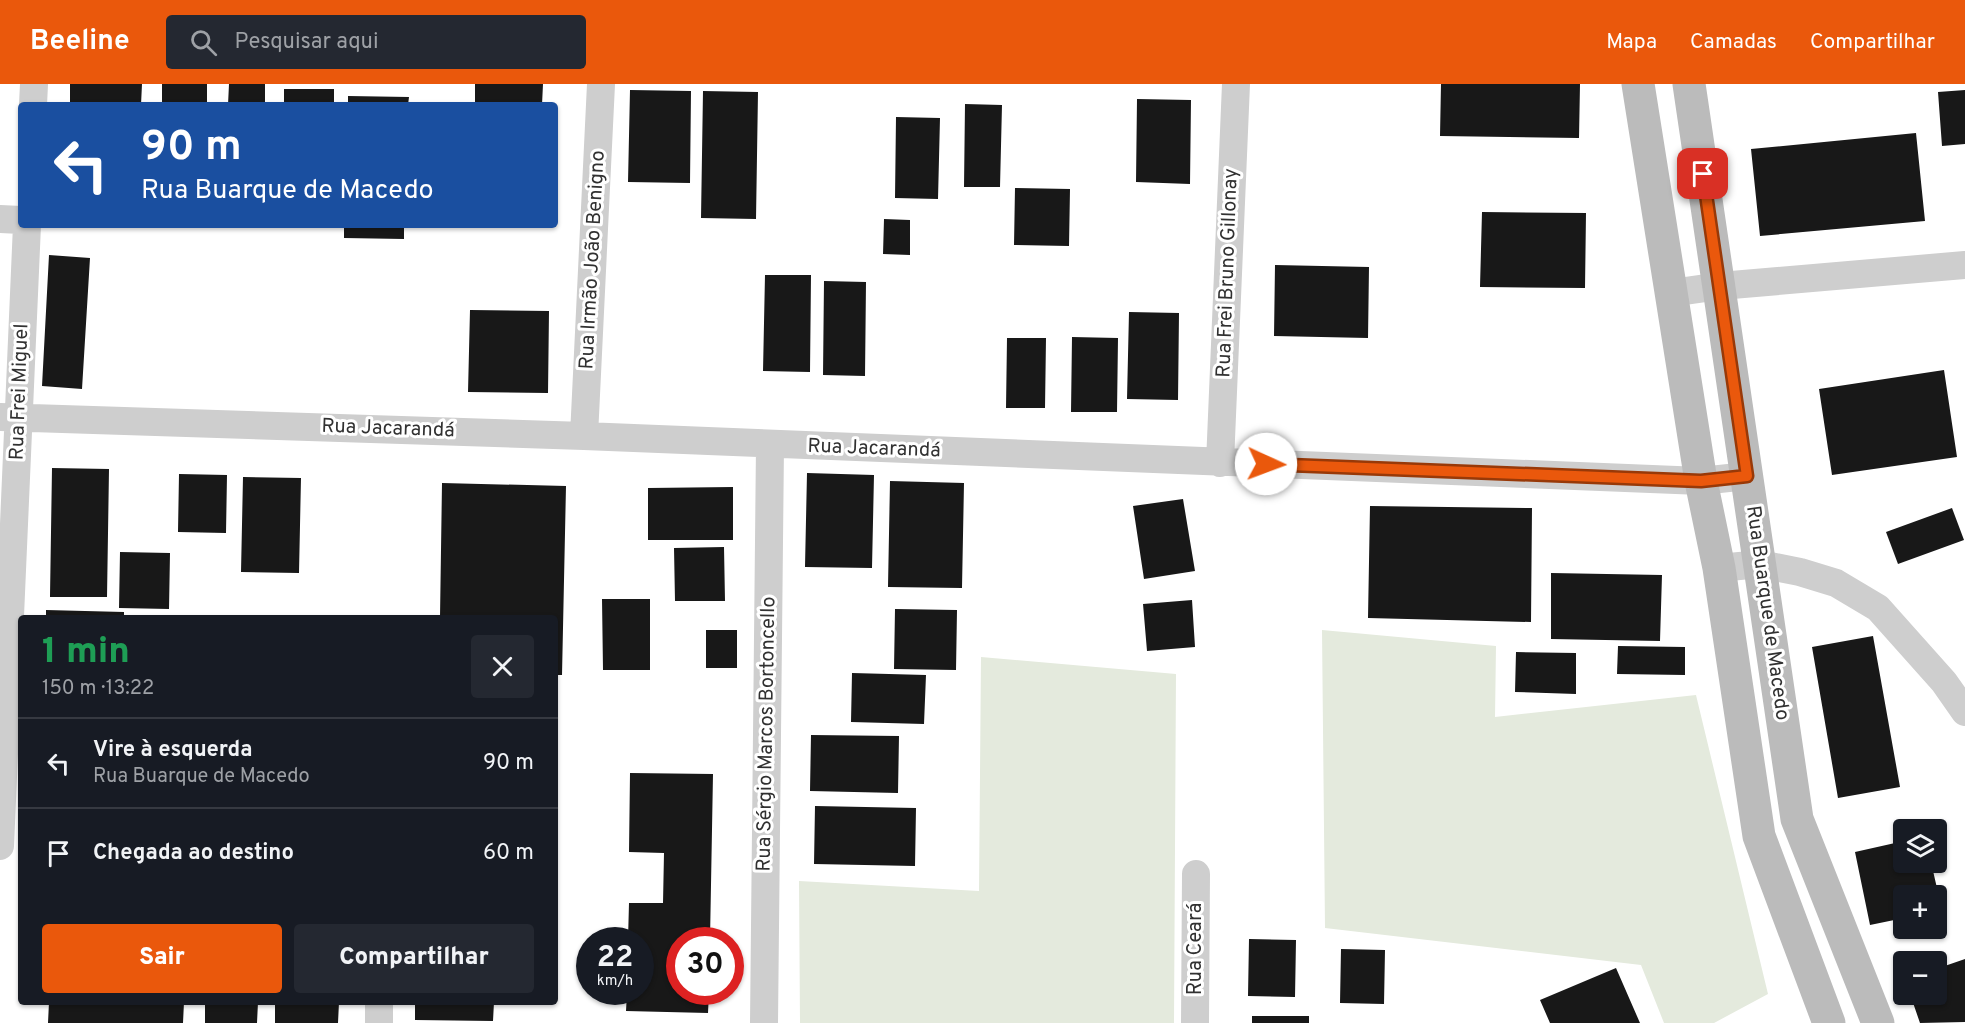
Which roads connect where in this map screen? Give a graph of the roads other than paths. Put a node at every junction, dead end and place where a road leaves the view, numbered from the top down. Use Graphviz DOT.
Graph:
graph roads {
  1 [pos="34,84"];
  2 [pos="601,84"];
  3 [pos="1236,84"];
  4 [pos="1638,84"];
  5 [pos="1689,84"];
  6 [pos="33,102"];
  7 [pos="0,219"];
  8 [pos="18,219"];
  9 [pos="27,228"];
  10 [pos="1965,266"];
  11 [pos="1720,286"];
  12 [pos="1671,293"];
  13 [pos="10,417"];
  14 [pos="584,436"];
  15 [pos="770,445"];
  16 [pos="1221,463"];
  17 [pos="1747,476"];
  18 [pos="1701,481"];
  19 [pos="1760,564"];
  20 [pos="1719,568"];
  21 [pos="1965,712"];
  22 [pos="1792,788"];
  23 [pos="1754,797"];
  24 [pos="0,846"];
  25 [pos="1196,874"];
  26 [pos="379,1005"];
  27 [pos="379,1023"];
  28 [pos="764,1023"];
  29 [pos="1195,1023"];
  30 [pos="1829,1023"];
  31 [pos="1878,1023"];
  1 -- 6 [label="street"];
  2 -- 14 [label="street, Rua Irmão João Benigno"];
  3 -- 16 [label="street, Rua Frei Bruno Gillonay"];
  4 -- 12 [label="main road, Rua Buarque de Macedo"];
  5 -- 11 [label="main road, Rua Buarque de Macedo"];
  7 -- 8 [label="street"];
  9 -- 13 [label="street, Rua Frei Miguel"];
  10 -- 11 [label="street"];
  11 -- 12 [label="street"];
  11 -- 17 [label="main road, Rua Buarque de Macedo"];
  12 -- 18 [label="main road, Rua Buarque de Macedo"];
  13 -- 14 [label="street, Rua Jacarandá"];
  13 -- 24 [label="street, Rua Frei Miguel"];
  14 -- 15 [label="street, Rua Jacarandá"];
  15 -- 16 [label="street, Rua Jacarandá"];
  15 -- 28 [label="street, Rua Sérgio Marcos Bortoncello"];
  16 -- 18 [label="street, Rua Jacarandá"];
  17 -- 18 [label="street, Rua Jacarandá"];
  17 -- 19 [label="main road, Rua Buarque de Macedo"];
  18 -- 20 [label="main road, Rua Buarque de Macedo"];
  19 -- 20 [label="street"];
  19 -- 21 [label="street"];
  19 -- 22 [label="main road, Rua Buarque de Macedo"];
  20 -- 23 [label="main road, Rua Buarque de Macedo"];
  22 -- 23 [label="main road"];
  22 -- 31 [label="main road, Rua Buarque de Macedo"];
  23 -- 30 [label="main road, Rua Buarque de Macedo"];
  25 -- 29 [label="street, Rua Ceará"];
  26 -- 27 [label="street"];
}
